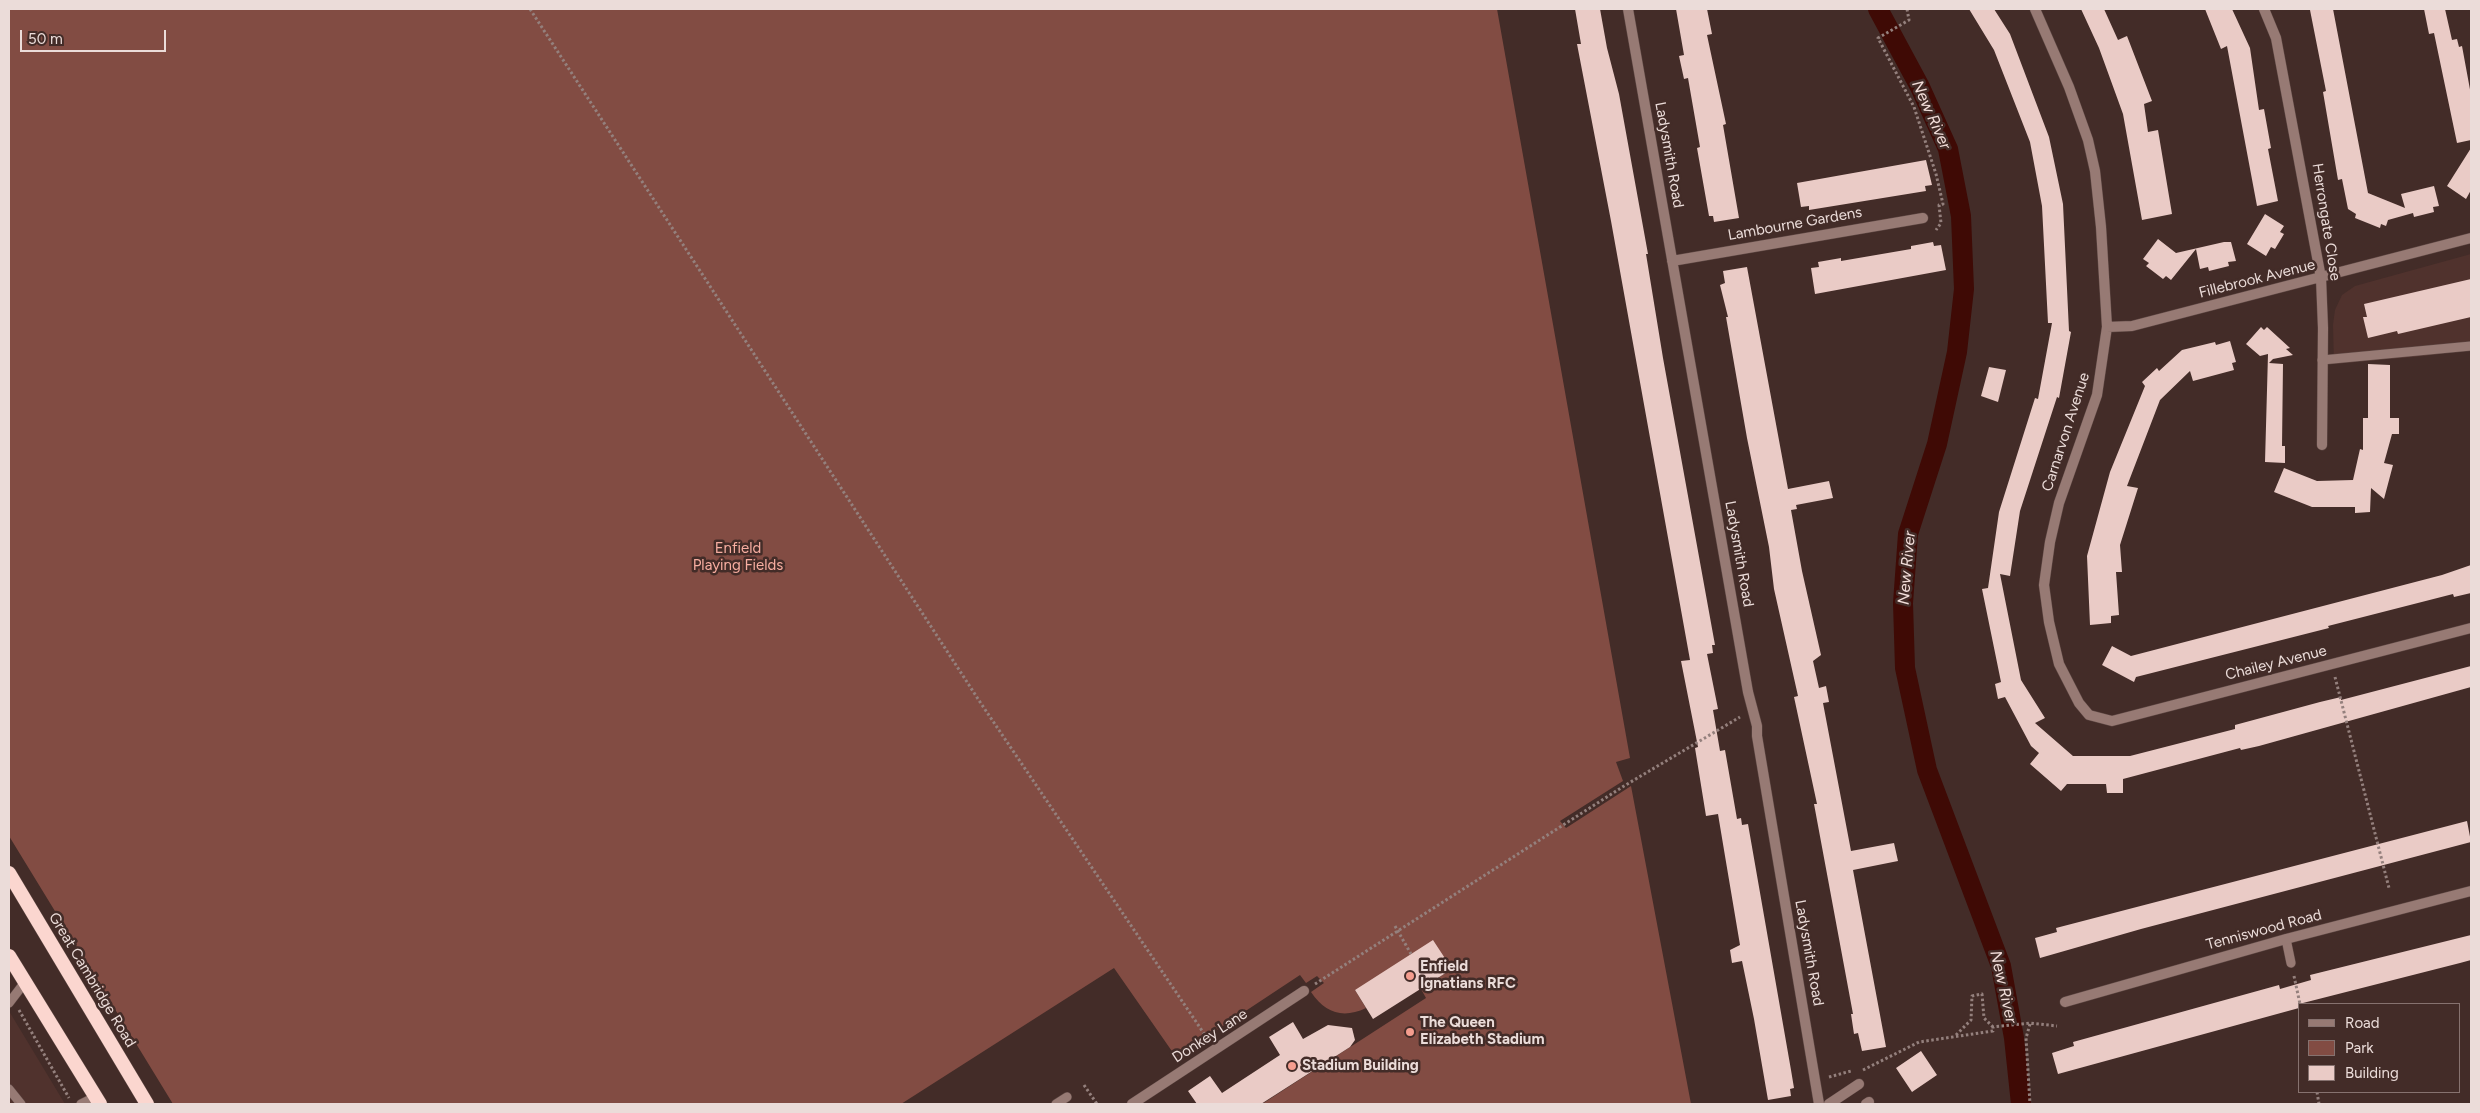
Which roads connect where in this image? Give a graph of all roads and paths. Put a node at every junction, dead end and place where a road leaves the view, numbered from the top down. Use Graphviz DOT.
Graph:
graph roads {
  1 [pos="530,9"];
  2 [pos="1628,9"];
  3 [pos="1907,9"];
  4 [pos="2035,9"];
  5 [pos="2264,9"];
  6 [pos="1923,218"];
  7 [pos="1936,230"];
  8 [pos="2471,238"];
  9 [pos="1672,261"];
  10 [pos="2321,278"];
  11 [pos="2107,327"];
  12 [pos="2471,346"];
  13 [pos="2322,360"];
  14 [pos="2322,445"];
  15 [pos="2471,628"];
  16 [pos="2332,664"];
  17 [pos="2089,715"];
  18 [pos="1743,717"];
  19 [pos="9,873"];
  20 [pos="2389,888"];
  21 [pos="2471,891"];
  22 [pos="1395,926"];
  23 [pos="1398,931"];
  24 [pos="2286,939"];
  25 [pos="1411,954"];
  26 [pos="9,956"];
  27 [pos="2291,963"];
  28 [pos="25,982"];
  29 [pos="1304,991"];
  30 [pos="11,1001"];
  31 [pos="2065,1002"];
  32 [pos="2300,1003"];
  33 [pos="2029,1023"];
  34 [pos="2057,1026"];
  35 [pos="1995,1027"];
  36 [pos="1956,1035"];
  37 [pos="1215,1052"];
  38 [pos="1832,1076"];
  39 [pos="1859,1084"];
  40 [pos="1084,1085"];
  41 [pos="9,1089"];
  42 [pos="1067,1097"];
  43 [pos="97,1100"];
  44 [pos="21,1104"];
  45 [pos="73,1104"];
  46 [pos="81,1104"];
  47 [pos="146,1104"];
  48 [pos="1056,1104"];
  49 [pos="1097,1104"];
  50 [pos="1132,1104"];
  51 [pos="1819,1104"];
  52 [pos="1829,1104"];
  53 [pos="2030,1104"];
  1 -- 37 [label="path"];
  2 -- 9 [label="street, Ladysmith Road"];
  3 -- 7 [label="path"];
  4 -- 11 [label="street, Carnarvon Avenue"];
  5 -- 10 [label="street, Herrongate Close"];
  6 -- 9 [label="street, Lambourne Gardens"];
  8 -- 10 [label="street, Fillebrook Avenue"];
  9 -- 51 [label="street, Ladysmith Road"];
  10 -- 11 [label="street, Fillebrook Avenue"];
  10 -- 13 [label="street, Herrongate Close"];
  11 -- 17 [label="street, Carnarvon Avenue"];
  12 -- 13 [label="lane"];
  13 -- 14 [label="street, Herrongate Close"];
  15 -- 16 [label="street, Chailey Avenue"];
  16 -- 17 [label="street, Chailey Avenue"];
  16 -- 20 [label="path"];
  18 -- 23 [label="path"];
  19 -- 47 [label="highway, Great Cambridge Road"];
  21 -- 24 [label="street, Tenniswood Road"];
  22 -- 23 [label="path"];
  23 -- 25 [label="path"];
  23 -- 29 [label="path"];
  24 -- 27 [label="lane"];
  24 -- 31 [label="street, Tenniswood Road"];
  26 -- 28 [label="highway"];
  27 -- 32 [label="path"];
  28 -- 30 [label="lane"];
  28 -- 43 [label="highway"];
  29 -- 37 [label="street, Donkey Lane"];
  30 -- 45 [label="path"];
  33 -- 34 [label="path"];
  33 -- 35 [label="path"];
  33 -- 53 [label="path"];
  35 -- 36 [label="path"];
  35 -- 36 [label="path"];
  36 -- 38 [label="path"];
  37 -- 50 [label="street, Donkey Lane"];
  39 -- 52 [label="street"];
  40 -- 49 [label="path"];
  41 -- 44 [label="lane"];
  42 -- 48 [label="lane"];
  43 -- 46 [label="lane"];
}
